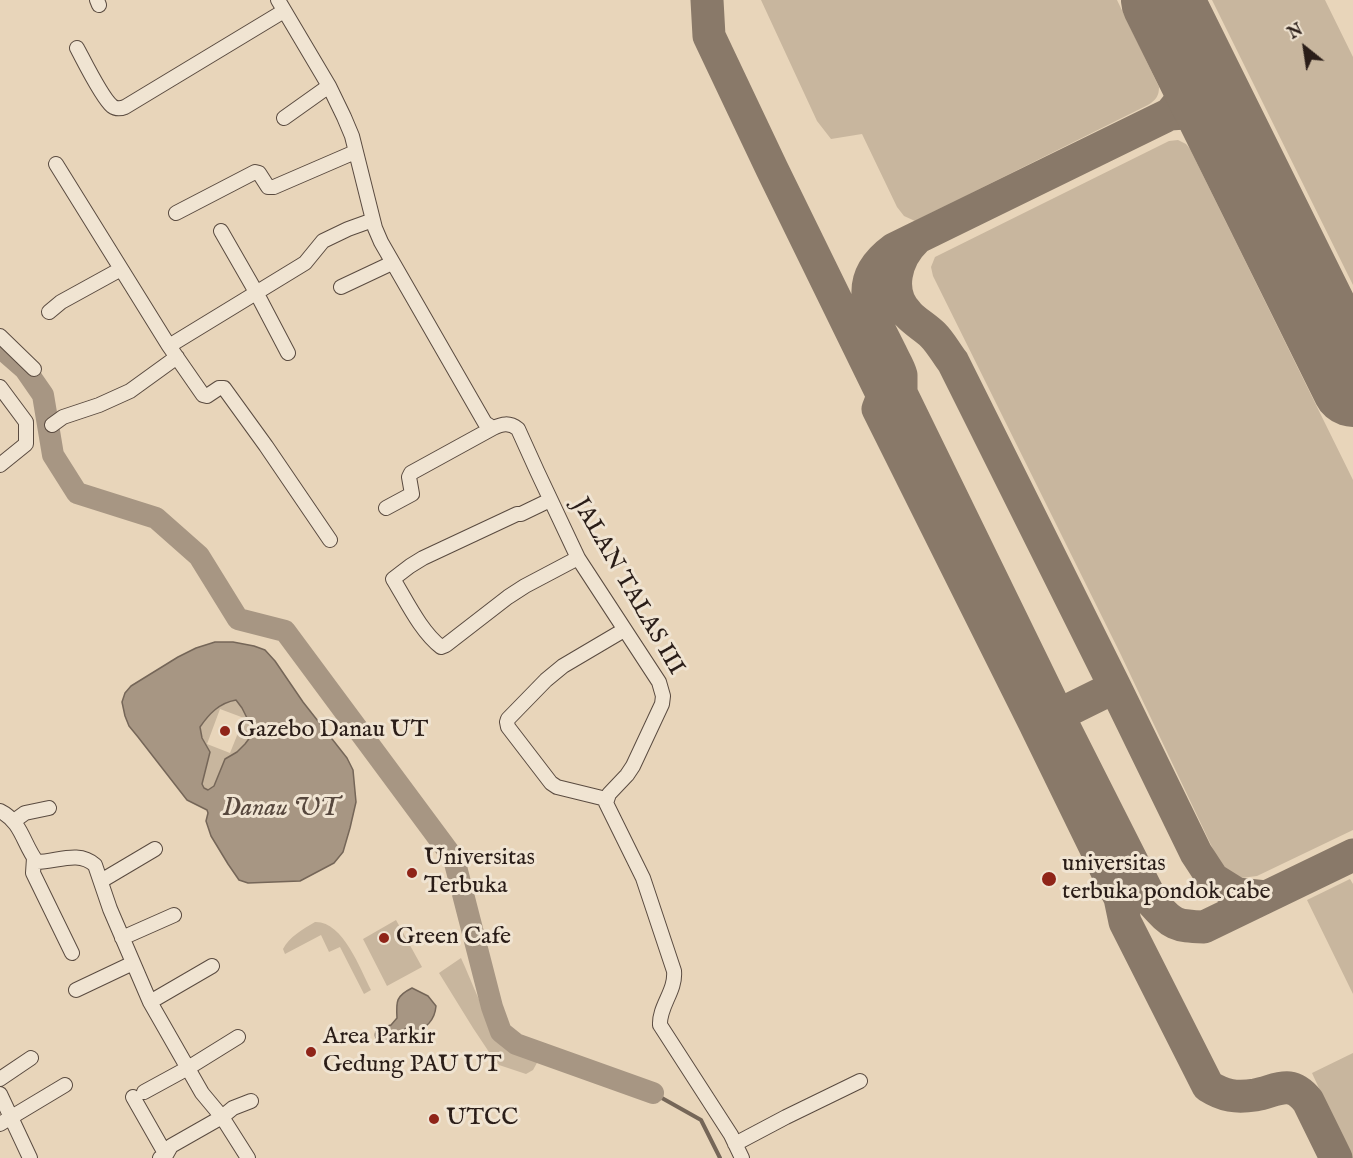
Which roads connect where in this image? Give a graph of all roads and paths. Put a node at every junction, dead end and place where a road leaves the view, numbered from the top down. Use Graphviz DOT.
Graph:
graph roads {
  1 [pos="281,5"];
  2 [pos="77,48"];
  3 [pos="329,86"];
  4 [pos="284,118"];
  5 [pos="355,152"];
  6 [pos="56,164"];
  7 [pos="176,213"];
  8 [pos="373,220"];
  9 [pos="221,231"];
  10 [pos="392,263"];
  11 [pos="122,269"];
  12 [pos="341,287"];
  13 [pos="256,292"];
  14 [pos="49,312"];
  15 [pos="0,336"];
  16 [pos="173,351"];
  17 [pos="288,353"];
  18 [pos="33,369"];
  19 [pos="0,389"];
  20 [pos="52,425"];
  21 [pos="493,428"];
  22 [pos="0,465"];
  23 [pos="550,500"];
  24 [pos="386,508"];
  25 [pos="330,540"];
  26 [pos="578,558"];
  27 [pos="624,630"];
  28 [pos="606,799"];
  29 [pos="49,808"];
  30 [pos="0,811"];
  31 [pos="14,821"];
  32 [pos="155,849"];
  33 [pos="34,858"];
  34 [pos="101,881"];
  35 [pos="174,915"];
  36 [pos="122,938"];
  37 [pos="72,953"];
  38 [pos="133,963"];
  39 [pos="212,966"];
  40 [pos="76,990"];
  41 [pos="150,1002"];
  42 [pos="238,1036"];
  43 [pos="30,1058"];
  44 [pos="188,1068"];
  45 [pos="0,1079"];
  46 [pos="860,1082"];
  47 [pos="65,1085"];
  48 [pos="0,1094"];
  49 [pos="251,1101"];
  50 [pos="222,1118"];
  51 [pos="6,1121"];
  52 [pos="735,1144"];
  53 [pos="163,1156"];
  54 [pos="30,1158"];
  55 [pos="248,1158"];
  56 [pos="742,1158"];
  1 -- 2 [label="street"];
  1 -- 3 [label="street"];
  3 -- 4 [label="street"];
  3 -- 5 [label="street"];
  5 -- 7 [label="street"];
  5 -- 8 [label="street"];
  6 -- 11 [label="street"];
  8 -- 10 [label="street"];
  8 -- 13 [label="street"];
  9 -- 13 [label="street"];
  10 -- 12 [label="street"];
  10 -- 21 [label="street"];
  11 -- 14 [label="street"];
  11 -- 16 [label="street"];
  13 -- 16 [label="street"];
  13 -- 17 [label="street"];
  15 -- 18 [label="street"];
  16 -- 20 [label="street"];
  16 -- 25 [label="street"];
  19 -- 22 [label="street"];
  21 -- 23 [label="street, JALAN TALAS III"];
  21 -- 24 [label="street"];
  23 -- 26 [label="street, JALAN TALAS III"];
  23 -- 26 [label="street"];
  26 -- 27 [label="street, JALAN TALAS III"];
  27 -- 28 [label="street, JALAN TALAS III"];
  27 -- 28 [label="street"];
  28 -- 52 [label="street"];
  29 -- 31 [label="street"];
  30 -- 31 [label="street"];
  31 -- 33 [label="street"];
  32 -- 34 [label="street"];
  33 -- 34 [label="street"];
  33 -- 37 [label="street"];
  34 -- 36 [label="street"];
  35 -- 36 [label="street"];
  36 -- 38 [label="street"];
  38 -- 40 [label="street"];
  38 -- 41 [label="street"];
  39 -- 41 [label="street"];
  41 -- 44 [label="street"];
  42 -- 44 [label="street"];
  43 -- 45 [label="street"];
  44 -- 50 [label="street"];
  44 -- 53 [label="street"];
  46 -- 52 [label="street"];
  47 -- 51 [label="street"];
  48 -- 51 [label="street"];
  49 -- 50 [label="street"];
  50 -- 53 [label="street"];
  50 -- 55 [label="street"];
  51 -- 54 [label="street"];
  52 -- 56 [label="street"];
}
